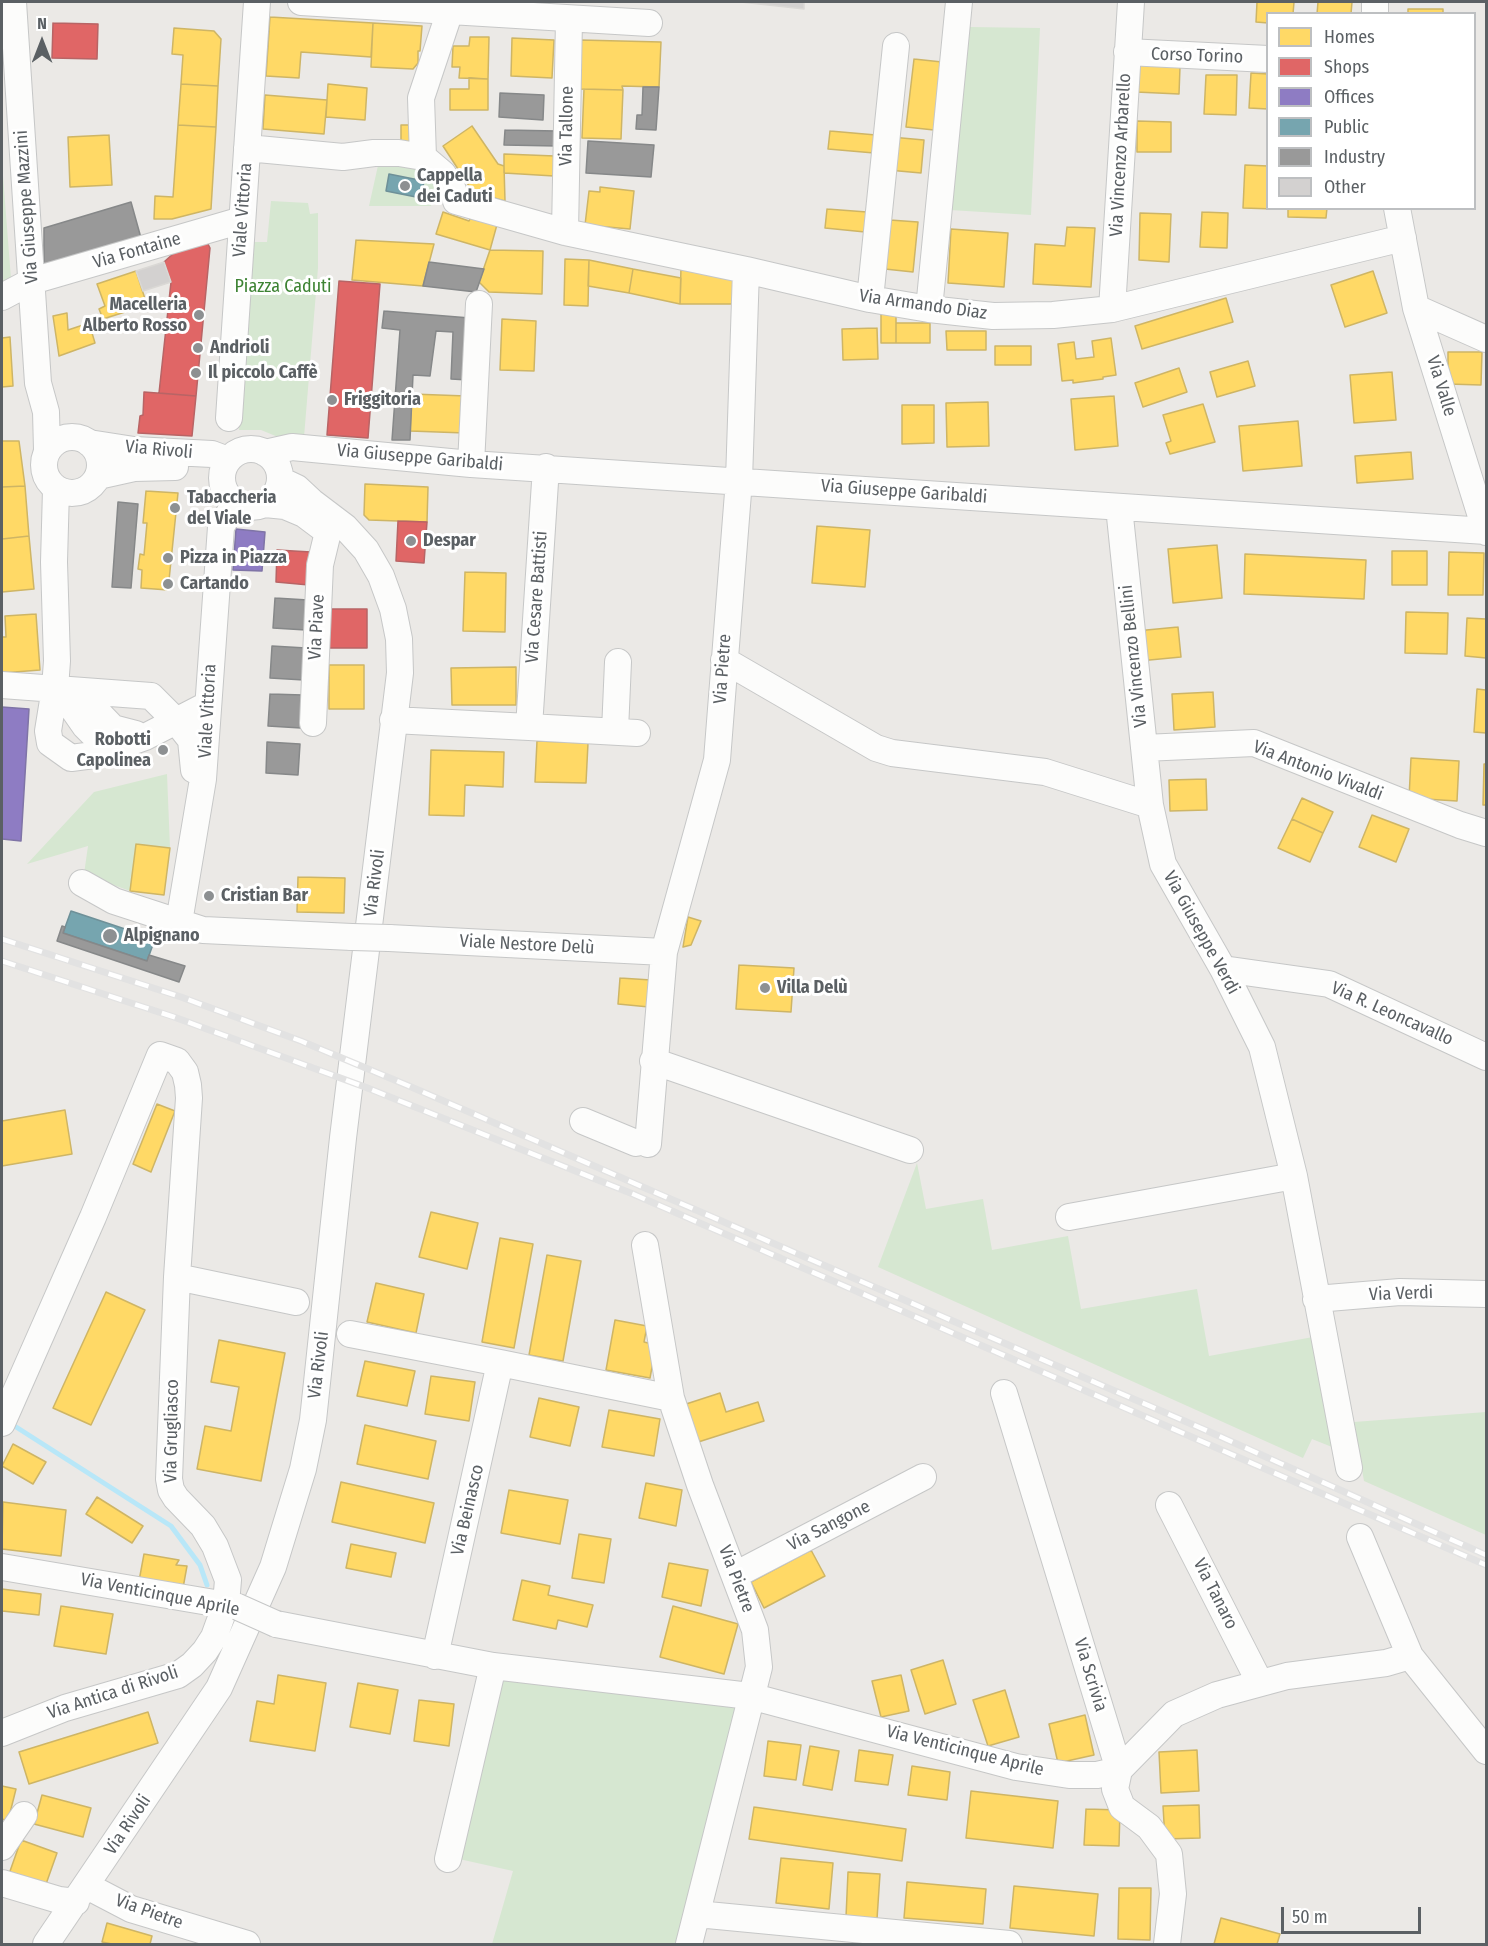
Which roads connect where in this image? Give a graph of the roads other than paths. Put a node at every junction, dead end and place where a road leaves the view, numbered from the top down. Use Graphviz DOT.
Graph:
graph roads {
  1 [pos="13,2"];
  2 [pos="257,2"];
  3 [pos="301,2"];
  4 [pos="958,2"];
  5 [pos="1131,2"];
  6 [pos="452,5"];
  7 [pos="569,19"];
  8 [pos="649,22"];
  9 [pos="896,46"];
  10 [pos="1127,52"];
  11 [pos="1266,59"];
  12 [pos="12,139"];
  13 [pos="247,148"];
  14 [pos="423,157"];
  15 [pos="1397,210"];
  16 [pos="242,220"];
  17 [pos="565,232"];
  18 [pos="1403,238"];
  19 [pos="746,270"];
  20 [pos="32,281"];
  21 [pos="2,297"];
  22 [pos="870,299"];
  23 [pos="478,304"];
  24 [pos="1416,308"];
  25 [pos="929,309"];
  26 [pos="1112,309"];
  27 [pos="1486,339"];
  28 [pos="46,412"];
  29 [pos="229,418"];
  30 [pos="80,440"];
  31 [pos="47,450"];
  32 [pos="471,464"];
  33 [pos="274,466"];
  34 [pos="546,467"];
  35 [pos="224,470"];
  36 [pos="98,476"];
  37 [pos="739,480"];
  38 [pos="56,489"];
  39 [pos="235,503"];
  40 [pos="265,504"];
  41 [pos="1119,507"];
  42 [pos="328,532"];
  43 [pos="1486,532"];
  44 [pos="724,660"];
  45 [pos="618,662"];
  46 [pos="2,685"];
  47 [pos="55,688"];
  48 [pos="207,705"];
  49 [pos="393,720"];
  50 [pos="176,721"];
  51 [pos="313,723"];
  52 [pos="529,727"];
  53 [pos="145,737"];
  54 [pos="1144,748"];
  55 [pos="1150,805"];
  56 [pos="198,809"];
  57 [pos="1486,833"];
  58 [pos="82,883"];
  59 [pos="179,922"];
  60 [pos="664,952"];
  61 [pos="1223,969"];
  62 [pos="1486,1057"];
  63 [pos="653,1061"];
  64 [pos="583,1121"];
  65 [pos="910,1150"];
  66 [pos="1294,1176"];
  67 [pos="1069,1217"];
  68 [pos="645,1245"];
  69 [pos="177,1277"];
  70 [pos="1486,1294"];
  71 [pos="1316,1299"];
  72 [pos="297,1302"];
  73 [pos="350,1334"];
  74 [pos="500,1364"];
  75 [pos="1004,1393"];
  76 [pos="670,1398"];
  77 [pos="2,1423"];
  78 [pos="1349,1468"];
  79 [pos="923,1477"];
  80 [pos="1169,1505"];
  81 [pos="1360,1537"];
  82 [pos="2,1567"];
  83 [pos="735,1575"];
  84 [pos="232,1606"];
  85 [pos="435,1656"];
  86 [pos="1410,1656"];
  87 [pos="493,1666"];
  88 [pos="1260,1683"];
  89 [pos="750,1696"];
  90 [pos="2,1733"];
  91 [pos="1486,1751"];
  92 [pos="1119,1770"];
  93 [pos="24,1815"];
  94 [pos="2,1847"];
  95 [pos="448,1859"];
  96 [pos="2,1883"];
  97 [pos="82,1894"];
  98 [pos="697,1914"];
  99 [pos="46,1944"];
  100 [pos="247,1944"];
  101 [pos="689,1944"];
  102 [pos="1009,1944"];
  103 [pos="1167,1944"];
  1 -- 12 [label="street, Via Giuseppe Mazzini"];
  2 -- 13 [label="street, Viale Vittoria"];
  3 -- 6 [label="street"];
  4 -- 25 [label="street"];
  5 -- 10 [label="street, Via Vincenzo Arbarello"];
  6 -- 7 [label="street"];
  6 -- 14 [label="street"];
  7 -- 8 [label="street"];
  7 -- 17 [label="street, Via Tallone"];
  9 -- 22 [label="street"];
  10 -- 11 [label="street, Corso Torino"];
  10 -- 26 [label="street, Via Vincenzo Arbarello"];
  12 -- 20 [label="street, Via Giuseppe Mazzini"];
  13 -- 14 [label="street"];
  13 -- 16 [label="street, Viale Vittoria"];
  14 -- 17 [label="street, Via Armando Diaz"];
  15 -- 18 [label="street, Via Valle"];
  16 -- 20 [label="street, Via Fontaine"];
  16 -- 29 [label="street, Viale Vittoria"];
  17 -- 19 [label="street, Via Armando Diaz"];
  18 -- 24 [label="street, Via Valle"];
  18 -- 26 [label="street, Via Armando Diaz"];
  19 -- 22 [label="street, Via Armando Diaz"];
  19 -- 37 [label="street, Via Pietre"];
  20 -- 21 [label="street, Via Fontaine"];
  20 -- 28 [label="street, Via Giuseppe Mazzini"];
  22 -- 25 [label="street, Via Armando Diaz"];
  23 -- 32 [label="street"];
  24 -- 27 [label="street"];
  24 -- 43 [label="street, Via Valle"];
  25 -- 26 [label="street, Via Armando Diaz"];
  28 -- 30 [label="street, Via Giuseppe Mazzini"];
  28 -- 31 [label="street, Via Giuseppe Mazzini"];
  30 -- 31 [label="street"];
  30 -- 35 [label="street, Via Rivoli"];
  30 -- 36 [label="street"];
  31 -- 38 [label="street"];
  32 -- 33 [label="street, Via Giuseppe Garibaldi"];
  32 -- 34 [label="street, Via Giuseppe Garibaldi"];
  33 -- 35 [label="street"];
  33 -- 40 [label="street"];
  33 -- 49 [label="street, Via Rivoli"];
  34 -- 37 [label="street, Via Giuseppe Garibaldi"];
  34 -- 52 [label="street, Via Cesare Battisti"];
  35 -- 36 [label="street, Via Rivoli"];
  35 -- 39 [label="street"];
  36 -- 38 [label="street"];
  37 -- 41 [label="street, Via Giuseppe Garibaldi"];
  37 -- 44 [label="street, Via Pietre"];
  38 -- 47 [label="street"];
  39 -- 40 [label="street"];
  39 -- 48 [label="street, Viale Vittoria"];
  40 -- 42 [label="street, Via Rivoli"];
  41 -- 43 [label="street, Via Giuseppe Garibaldi"];
  41 -- 54 [label="street, Via Vincenzo Bellini"];
  42 -- 49 [label="street, Via Rivoli"];
  42 -- 51 [label="street, Via Piave"];
  44 -- 55 [label="street"];
  44 -- 60 [label="street, Via Pietre"];
  45 -- 52 [label="street"];
  46 -- 47 [label="street"];
  47 -- 50 [label="street"];
  47 -- 53 [label="street"];
  47 -- 53 [label="street"];
  48 -- 50 [label="street"];
  48 -- 56 [label="street, Viale Vittoria"];
  49 -- 52 [label="street"];
  49 -- 97 [label="street, Via Rivoli"];
  50 -- 53 [label="street"];
  50 -- 56 [label="street"];
  54 -- 55 [label="street, Via Vincenzo Bellini"];
  54 -- 57 [label="street, Via Antonio Vivaldi"];
  55 -- 61 [label="street, Via Giuseppe Verdi"];
  56 -- 59 [label="street, Viale Vittoria"];
  58 -- 59 [label="street"];
  59 -- 60 [label="street, Viale Nestore Delù, bridge"];
  60 -- 63 [label="street, Via Pietre"];
  61 -- 62 [label="street, Via R. Leoncavallo"];
  61 -- 66 [label="street, Via Giuseppe Verdi"];
  63 -- 64 [label="street, Via Pietre"];
  63 -- 65 [label="street"];
  66 -- 67 [label="street"];
  66 -- 71 [label="street, Via Giuseppe Verdi"];
  68 -- 76 [label="street, Via Pietre"];
  69 -- 72 [label="street"];
  69 -- 77 [label="street, Via Grugliasco"];
  69 -- 84 [label="street, Via Grugliasco"];
  70 -- 71 [label="street, Via Verdi"];
  71 -- 78 [label="street, Via Giuseppe Verdi"];
  73 -- 74 [label="street"];
  74 -- 76 [label="street"];
  74 -- 85 [label="street, Via Beinasco"];
  75 -- 92 [label="street, Via Scrivia"];
  76 -- 83 [label="street, Via Pietre"];
  79 -- 83 [label="street, Via Sangone"];
  80 -- 88 [label="street, Via Tanaro"];
  81 -- 86 [label="street"];
  82 -- 84 [label="street, Via Venticinque Aprile"];
  83 -- 89 [label="street, Via Pietre"];
  84 -- 85 [label="street, Via Venticinque Aprile, bridge"];
  84 -- 90 [label="street, Via Antica di Rivoli"];
  85 -- 87 [label="street, Via Venticinque Aprile"];
  86 -- 88 [label="street"];
  86 -- 91 [label="street"];
  87 -- 89 [label="street, Via Venticinque Aprile"];
  87 -- 95 [label="street"];
  88 -- 92 [label="street"];
  89 -- 92 [label="street, Via Venticinque Aprile"];
  89 -- 98 [label="street, Via Pietre"];
  92 -- 103 [label="street, Via Scrivia"];
  93 -- 94 [label="street"];
  96 -- 97 [label="street"];
  97 -- 99 [label="street, Via Rivoli"];
  97 -- 100 [label="street, Via Pietre"];
  98 -- 101 [label="street, Via Pietre"];
  98 -- 102 [label="street"];
}
